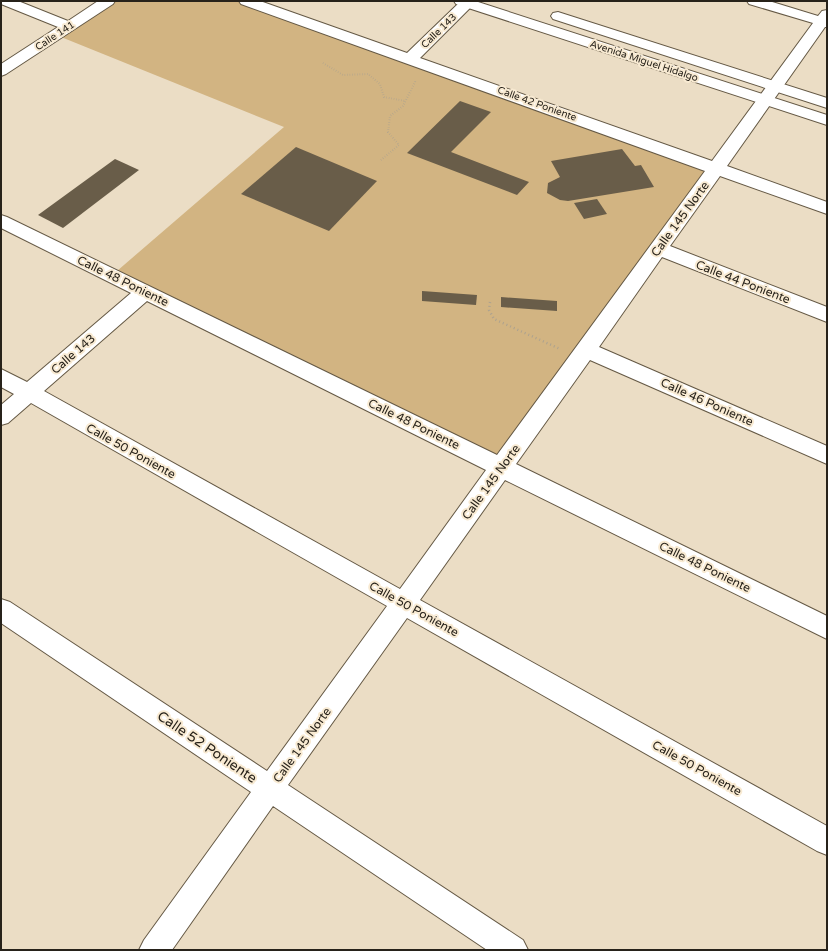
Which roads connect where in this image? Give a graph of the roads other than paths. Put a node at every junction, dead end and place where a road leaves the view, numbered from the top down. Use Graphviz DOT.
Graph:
graph roads {
  1 [pos="5,1"];
  2 [pos="108,1"];
  3 [pos="246,1"];
  4 [pos="754,1"];
  5 [pos="464,2"];
  6 [pos="546,13"];
  7 [pos="825,19"];
  8 [pos="69,26"];
  9 [pos="410,59"];
  10 [pos="1,70"];
  11 [pos="771,93"];
  12 [pos="827,103"];
  13 [pos="827,120"];
  14 [pos="717,168"];
  15 [pos="827,208"];
  16 [pos="1,221"];
  17 [pos="659,249"];
  18 [pos="145,292"];
  19 [pos="827,315"];
  20 [pos="583,354"];
  21 [pos="1,377"];
  22 [pos="29,393"];
  23 [pos="1,417"];
  24 [pos="827,455"];
  25 [pos="502,467"];
  26 [pos="404,604"];
  27 [pos="1,610"];
  28 [pos="827,628"];
  29 [pos="271,789"];
  30 [pos="827,841"];
  31 [pos="154,950"];
  32 [pos="513,950"];
  1 -- 8 [label="street"];
  2 -- 8 [label="street, Calle 141"];
  3 -- 9 [label="street, Calle 42 Poniente"];
  4 -- 7 [label="street"];
  5 -- 9 [label="street, Calle 143"];
  5 -- 11 [label="street, Avenida Miguel Hidalgo"];
  6 -- 11 [label="street, Avenida Miguel Hidalgo"];
  7 -- 11 [label="street, Calle 145 Norte"];
  8 -- 10 [label="street, Calle 141"];
  9 -- 14 [label="street, Calle 42 Poniente"];
  11 -- 12 [label="street, Avenida Miguel Hidalgo"];
  11 -- 13 [label="street, Avenida Miguel Hidalgo"];
  11 -- 14 [label="street, Calle 145 Norte"];
  14 -- 15 [label="street, Calle 42 Poniente"];
  14 -- 17 [label="street, Calle 145 Norte"];
  16 -- 18 [label="street, Calle 48 Poniente"];
  17 -- 19 [label="street, Calle 44 Poniente"];
  17 -- 20 [label="street, Calle 145 Norte"];
  18 -- 22 [label="street, Calle 143"];
  18 -- 25 [label="street, Calle 48 Poniente"];
  20 -- 24 [label="street, Calle 46 Poniente"];
  20 -- 25 [label="street, Calle 145 Norte"];
  21 -- 22 [label="street, Calle 50 Poniente"];
  22 -- 23 [label="street, Calle 143"];
  22 -- 26 [label="street, Calle 50 Poniente"];
  25 -- 26 [label="street, Calle 145 Norte"];
  25 -- 28 [label="street, Calle 48 Poniente"];
  26 -- 29 [label="street, Calle 145 Norte"];
  26 -- 30 [label="street, Calle 50 Poniente"];
  27 -- 29 [label="street, Calle 52 Poniente"];
  29 -- 31 [label="street, Calle 145 Norte"];
  29 -- 32 [label="street, Calle 52 Poniente"];
}
